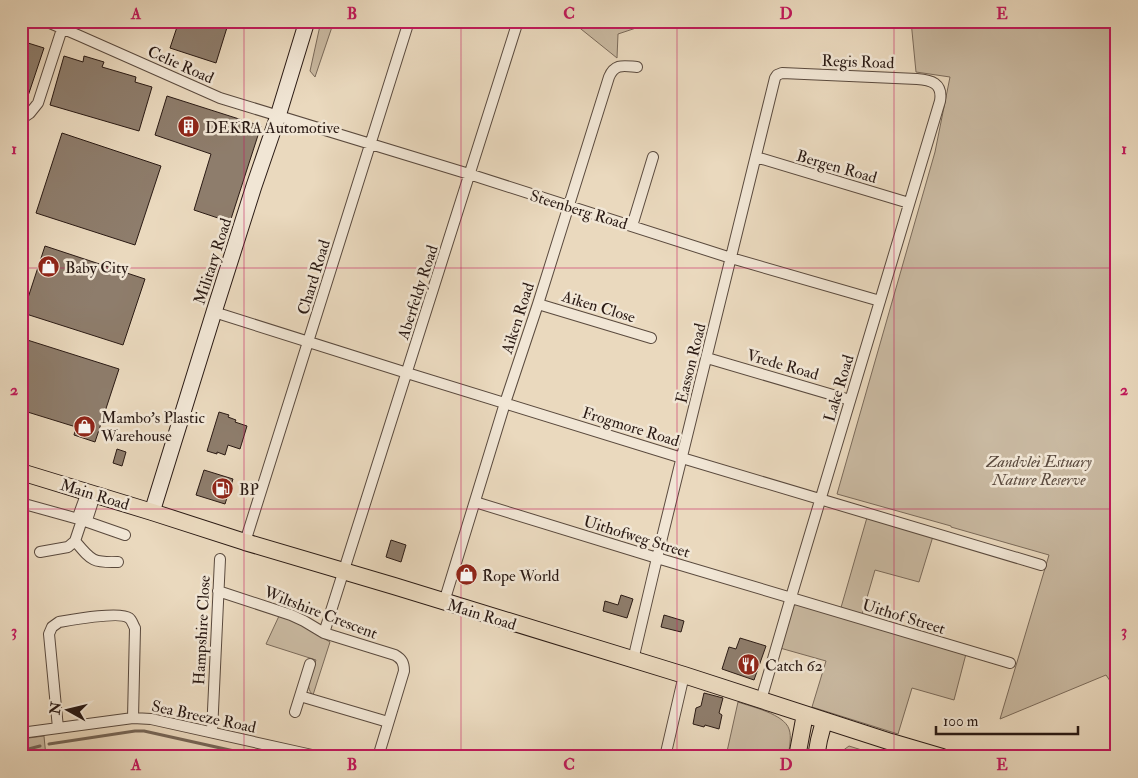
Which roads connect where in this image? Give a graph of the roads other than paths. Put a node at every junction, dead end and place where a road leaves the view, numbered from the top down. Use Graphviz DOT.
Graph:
graph roads {
  1 [pos="45,21"];
  2 [pos="307,21"];
  3 [pos="409,21"];
  4 [pos="518,21"];
  5 [pos="62,28"];
  6 [pos="637,67"];
  7 [pos="777,75"];
  8 [pos="936,84"];
  9 [pos="278,116"];
  10 [pos="21,118"];
  11 [pos="370,144"];
  12 [pos="653,157"];
  13 [pos="756,157"];
  14 [pos="469,174"];
  15 [pos="909,203"];
  16 [pos="568,206"];
  17 [pos="632,226"];
  18 [pos="731,258"];
  19 [pos="880,301"];
  20 [pos="538,304"];
  21 [pos="214,312"];
  22 [pos="651,338"];
  23 [pos="308,342"];
  24 [pos="707,358"];
  25 [pos="407,373"];
  26 [pos="850,400"];
  27 [pos="505,403"];
  28 [pos="682,458"];
  29 [pos="21,472"];
  30 [pos="91,493"];
  31 [pos="820,499"];
  32 [pos="475,502"];
  33 [pos="28,505"];
  34 [pos="152,512"];
  35 [pos="82,520"];
  36 [pos="125,535"];
  37 [pos="75,541"];
  38 [pos="245,542"];
  39 [pos="40,552"];
  40 [pos="220,558"];
  41 [pos="657,558"];
  42 [pos="118,562"];
  43 [pos="1041,565"];
  44 [pos="345,572"];
  45 [pos="218,591"];
  46 [pos="791,597"];
  47 [pos="444,602"];
  48 [pos="324,633"];
  49 [pos="633,660"];
  50 [pos="1010,663"];
  51 [pos="310,664"];
  52 [pos="684,676"];
  53 [pos="300,696"];
  54 [pos="761,700"];
  55 [pos="295,712"];
  56 [pos="804,714"];
  57 [pos="133,718"];
  58 [pos="824,721"];
  59 [pos="388,722"];
  60 [pos="58,728"];
  61 [pos="212,732"];
  62 [pos="21,733"];
  63 [pos="321,757"];
  64 [pos="378,757"];
  65 [pos="665,757"];
  66 [pos="797,757"];
  67 [pos="816,757"];
  68 [pos="942,757"];
  1 -- 5 [label="street, Celie Road"];
  2 -- 9 [label="main road, Military Road"];
  3 -- 11 [label="street, Chard Road"];
  4 -- 14 [label="street, Aberfeldy Road"];
  5 -- 9 [label="street, Celie Road"];
  5 -- 10 [label="street"];
  6 -- 16 [label="street, Aiken Road"];
  7 -- 8 [label="street, Regis Road"];
  7 -- 13 [label="street, Easson Road"];
  8 -- 15 [label="street, Lake Road"];
  9 -- 11 [label="street, Steenberg Road"];
  9 -- 21 [label="main road, Military Road"];
  11 -- 14 [label="street, Steenberg Road"];
  11 -- 23 [label="street, Chard Road"];
  12 -- 17 [label="street"];
  13 -- 15 [label="street, Bergen Road"];
  13 -- 18 [label="street, Easson Road"];
  14 -- 16 [label="street, Steenberg Road"];
  14 -- 25 [label="street, Aberfeldy Road"];
  15 -- 19 [label="street, Lake Road"];
  16 -- 17 [label="street, Steenberg Road"];
  16 -- 20 [label="street, Aiken Road"];
  17 -- 18 [label="street, Steenberg Road"];
  18 -- 19 [label="street, Steenberg Road"];
  18 -- 24 [label="street, Easson Road"];
  19 -- 26 [label="street, Lake Road"];
  20 -- 22 [label="street, Aiken Close"];
  20 -- 27 [label="street, Aiken Road"];
  21 -- 23 [label="street, Frogmore Road"];
  21 -- 34 [label="main road, Military Road"];
  23 -- 25 [label="street, Frogmore Road"];
  23 -- 38 [label="street, Chard Road"];
  24 -- 26 [label="street, Vrede Road"];
  24 -- 28 [label="street, Easson Road"];
  25 -- 27 [label="street, Frogmore Road"];
  25 -- 44 [label="street, Aberfeldy Road"];
  26 -- 31 [label="street, Lake Road"];
  27 -- 28 [label="street, Frogmore Road"];
  27 -- 32 [label="street, Aiken Road"];
  28 -- 31 [label="street, Frogmore Road"];
  28 -- 41 [label="street, Easson Road"];
  29 -- 30 [label="main road, Main Road"];
  30 -- 34 [label="main road, Main Road"];
  30 -- 35 [label="street"];
  31 -- 43 [label="street, Frogmore Road"];
  31 -- 46 [label="street, Lake Road"];
  32 -- 41 [label="street, Uithofweg Street"];
  32 -- 47 [label="street, Aiken Road"];
  33 -- 35 [label="street"];
  34 -- 38 [label="main road, Main Road"];
  35 -- 36 [label="street"];
  35 -- 37 [label="street"];
  37 -- 39 [label="street"];
  37 -- 42 [label="street"];
  38 -- 44 [label="main road, Main Road"];
  40 -- 45 [label="street, Hampshire Close"];
  41 -- 46 [label="street, Uithofweg Street"];
  41 -- 49 [label="street, Easson Road"];
  44 -- 47 [label="main road, Main Road"];
  44 -- 48 [label="street, Aberfeldy Road"];
  45 -- 48 [label="street, Wiltshire Crescent"];
  45 -- 61 [label="street, Hampshire Close"];
  46 -- 50 [label="street, Uithof Street"];
  46 -- 54 [label="street, Lake Road"];
  47 -- 49 [label="main road, Main Road"];
  48 -- 59 [label="street, Wiltshire Crescent"];
  49 -- 52 [label="main road, Main Road"];
  51 -- 53 [label="street"];
  52 -- 54 [label="main road, Main Road"];
  52 -- 65 [label="street"];
  53 -- 55 [label="street"];
  53 -- 59 [label="street"];
  54 -- 56 [label="main road, Main Road"];
  56 -- 58 [label="main road, Main Road"];
  56 -- 66 [label="main road"];
  57 -- 60 [label="street, Sea Breeze Road"];
  57 -- 60 [label="street"];
  57 -- 61 [label="street, Sea Breeze Road"];
  58 -- 67 [label="main road"];
  58 -- 68 [label="main road, Main Road"];
  59 -- 64 [label="street, Wiltshire Crescent"];
  60 -- 62 [label="street, Sea Breeze Road"];
  61 -- 63 [label="street, Sea Breeze Road"];
}
